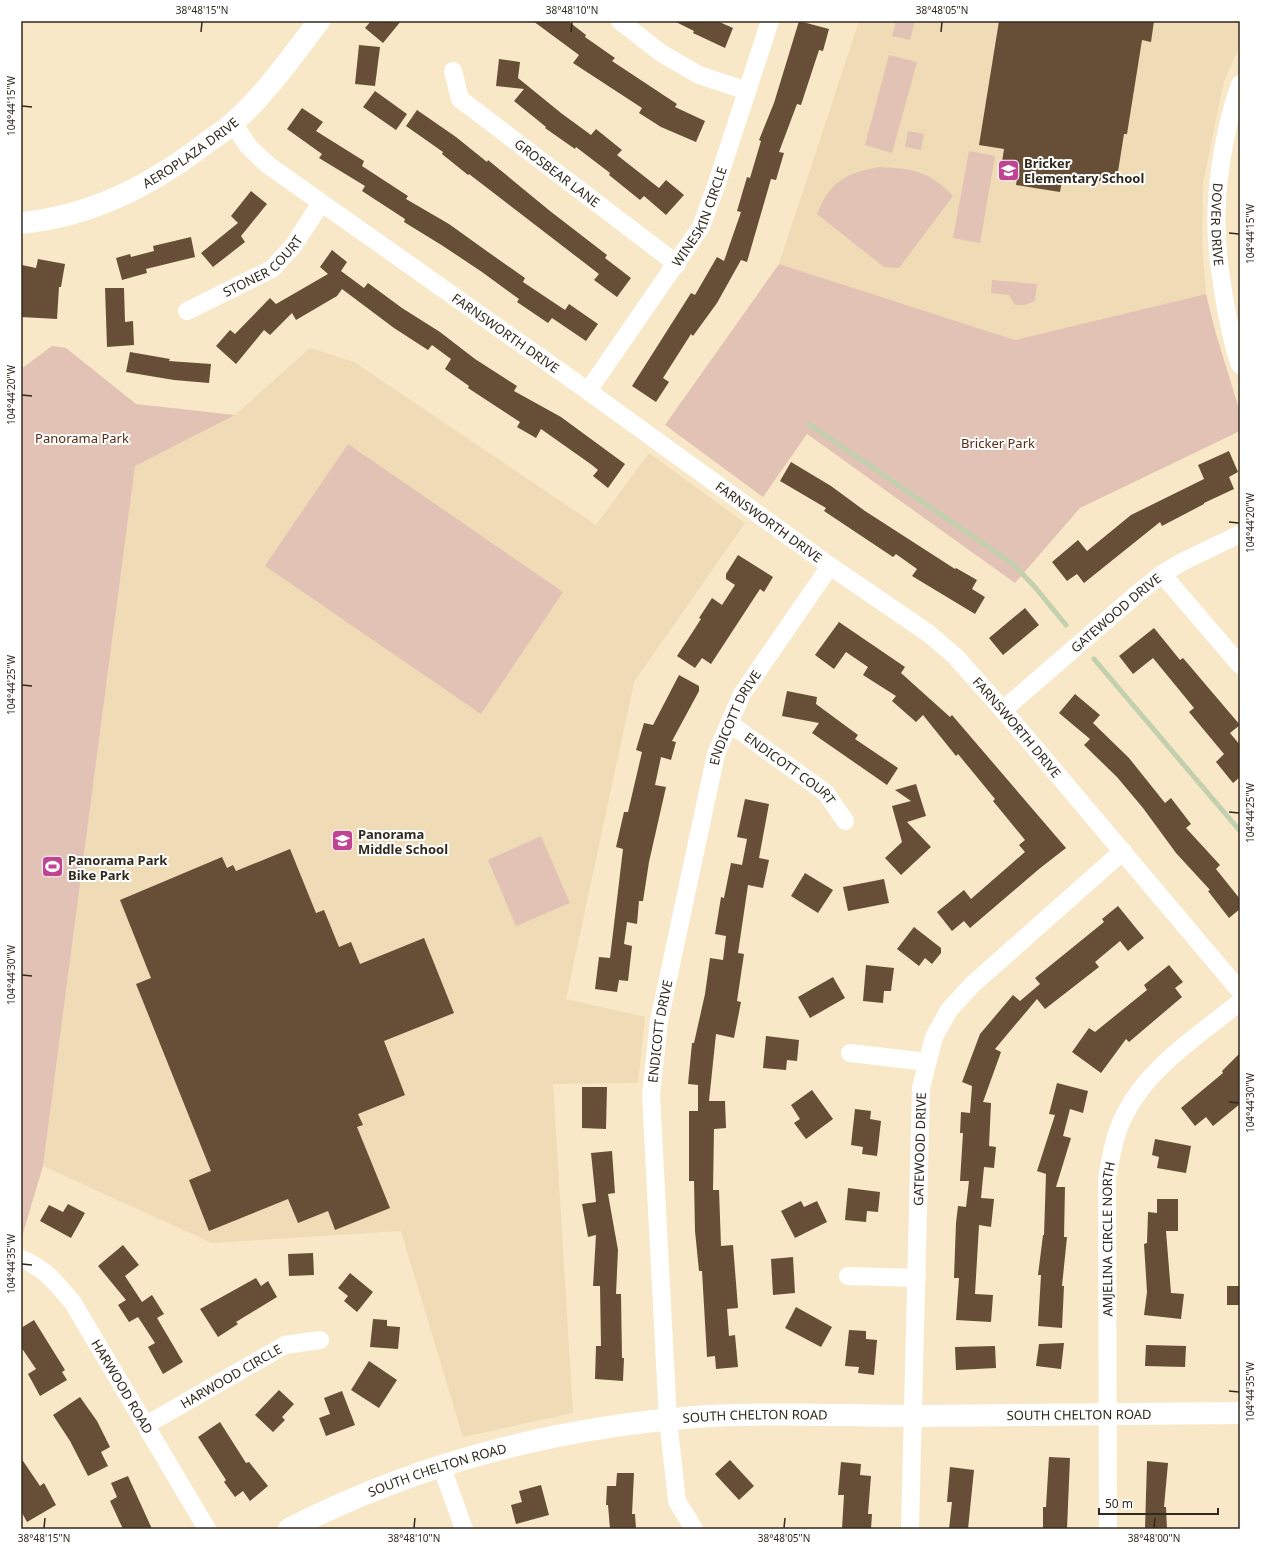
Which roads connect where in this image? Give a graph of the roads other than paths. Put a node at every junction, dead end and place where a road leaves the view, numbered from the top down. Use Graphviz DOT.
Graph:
graph roads {
  1 [pos="319,21"];
  2 [pos="620,21"];
  3 [pos="770,21"];
  4 [pos="453,71"];
  5 [pos="1240,84"];
  6 [pos="747,91"];
  7 [pos="233,123"];
  8 [pos="1233,132"];
  9 [pos="321,203"];
  10 [pos="21,223"];
  11 [pos="677,264"];
  12 [pos="187,311"];
  13 [pos="1234,314"];
  14 [pos="1240,365"];
  15 [pos="588,391"];
  16 [pos="1240,534"];
  17 [pos="830,566"];
  18 [pos="1162,574"];
  19 [pos="1240,665"];
  20 [pos="1003,710"];
  21 [pos="728,723"];
  22 [pos="845,821"];
  23 [pos="1123,851"];
  24 [pos="1240,991"];
  25 [pos="1240,1002"];
  26 [pos="850,1053"];
  27 [pos="927,1062"];
  28 [pos="21,1259"];
  29 [pos="848,1276"];
  30 [pos="917,1278"];
  31 [pos="320,1340"];
  32 [pos="1240,1413"];
  33 [pos="1108,1414"];
  34 [pos="914,1416"];
  35 [pos="668,1420"];
  36 [pos="146,1424"];
  37 [pos="441,1465"];
  38 [pos="207,1529"];
  39 [pos="289,1529"];
  40 [pos="464,1529"];
  41 [pos="694,1529"];
  42 [pos="910,1529"];
  43 [pos="1108,1529"];
  1 -- 7 [label="main road, AEROPLAZA DRIVE"];
  2 -- 6 [label="street"];
  3 -- 6 [label="street, WINESKIN CIRCLE"];
  4 -- 11 [label="street, GROSBEAR LANE"];
  5 -- 8 [label="street, DOVER DRIVE"];
  6 -- 11 [label="street, WINESKIN CIRCLE"];
  7 -- 9 [label="street, FARNSWORTH DRIVE"];
  7 -- 10 [label="main road, AEROPLAZA DRIVE"];
  8 -- 13 [label="street, DOVER DRIVE"];
  9 -- 12 [label="street, STONER COURT"];
  9 -- 15 [label="street, FARNSWORTH DRIVE"];
  11 -- 15 [label="street, WINESKIN CIRCLE"];
  13 -- 14 [label="street, DOVER DRIVE"];
  15 -- 17 [label="street, FARNSWORTH DRIVE"];
  16 -- 18 [label="street, GATEWOOD DRIVE"];
  17 -- 20 [label="street, FARNSWORTH DRIVE"];
  17 -- 21 [label="street, ENDICOTT DRIVE"];
  18 -- 19 [label="street"];
  18 -- 20 [label="street, GATEWOOD DRIVE"];
  20 -- 23 [label="street, FARNSWORTH DRIVE"];
  21 -- 22 [label="street, ENDICOTT COURT"];
  21 -- 35 [label="street, ENDICOTT DRIVE"];
  23 -- 24 [label="street, FARNSWORTH DRIVE"];
  23 -- 27 [label="street, GATEWOOD DRIVE"];
  25 -- 33 [label="street, AMJELINA CIRCLE NORTH"];
  26 -- 27 [label="street"];
  27 -- 30 [label="street, GATEWOOD DRIVE"];
  28 -- 36 [label="street, HARWOOD ROAD"];
  29 -- 30 [label="street"];
  30 -- 34 [label="street, GATEWOOD DRIVE"];
  31 -- 36 [label="street, HARWOOD CIRCLE"];
  32 -- 33 [label="main road, SOUTH CHELTON ROAD"];
  33 -- 34 [label="main road, SOUTH CHELTON ROAD"];
  33 -- 43 [label="street, AMJELINA CIRCLE NORTH"];
  34 -- 35 [label="main road, SOUTH CHELTON ROAD"];
  34 -- 42 [label="street, GATEWOOD DRIVE"];
  35 -- 37 [label="main road, SOUTH CHELTON ROAD"];
  35 -- 41 [label="street, ENDICOTT DRIVE"];
  36 -- 38 [label="street, HARWOOD ROAD"];
  37 -- 39 [label="main road, SOUTH CHELTON ROAD"];
  37 -- 40 [label="street"];
}
